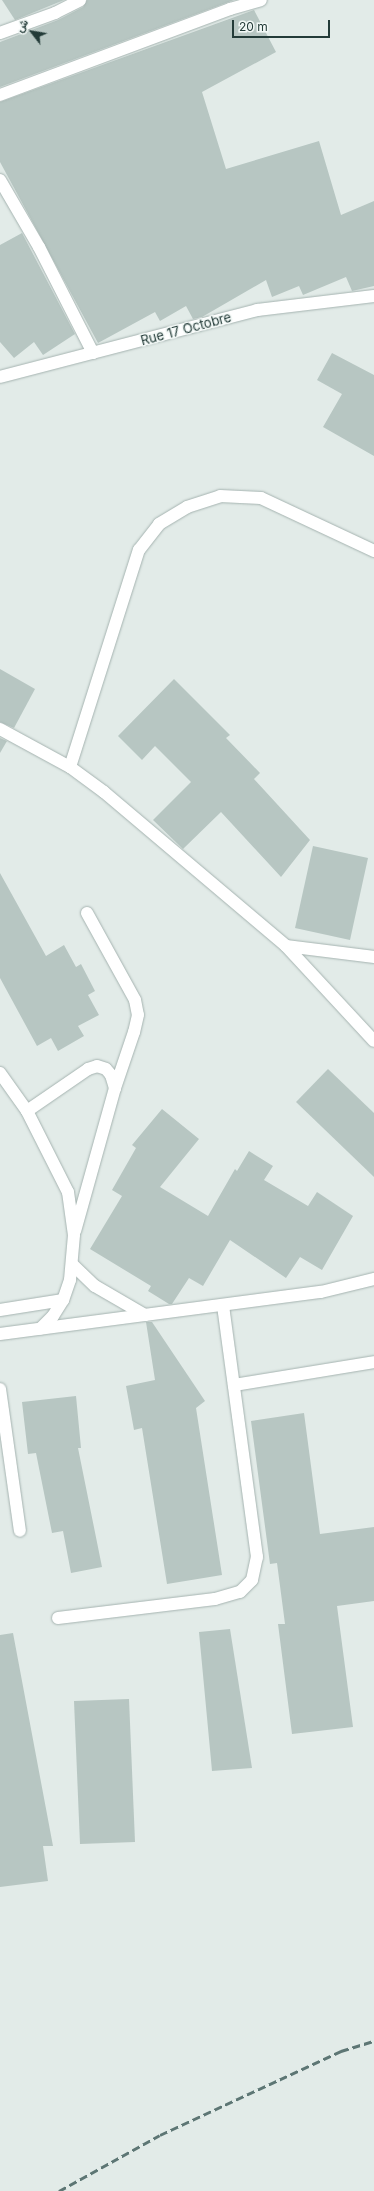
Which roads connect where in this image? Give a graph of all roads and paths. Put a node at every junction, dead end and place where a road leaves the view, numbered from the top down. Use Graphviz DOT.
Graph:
graph roads {
  1 [pos="80,0"];
  2 [pos="261,0"];
  3 [pos="0,33"];
  4 [pos="0,95"];
  5 [pos="0,180"];
  6 [pos="374,296"];
  7 [pos="93,353"];
  8 [pos="0,378"];
  9 [pos="374,551"];
  10 [pos="0,729"];
  11 [pos="70,767"];
  12 [pos="88,913"];
  13 [pos="286,946"];
  14 [pos="374,957"];
  15 [pos="374,1041"];
  16 [pos="0,1073"];
  17 [pos="115,1088"];
  18 [pos="27,1112"];
  19 [pos="74,1235"];
  20 [pos="73,1264"];
  21 [pos="374,1279"];
  22 [pos="63,1300"];
  23 [pos="223,1305"];
  24 [pos="0,1310"];
  25 [pos="145,1315"];
  26 [pos="40,1329"];
  27 [pos="0,1334"];
  28 [pos="374,1362"];
  29 [pos="234,1384"];
  30 [pos="0,1389"];
  31 [pos="20,1531"];
  32 [pos="58,1618"];
  1 -- 3 [label="street"];
  2 -- 4 [label="street"];
  5 -- 7 [label="street"];
  6 -- 7 [label="street, Rue 17 Octobre"];
  7 -- 8 [label="street, Rue 17 Octobre"];
  9 -- 11 [label="street"];
  10 -- 11 [label="street"];
  11 -- 13 [label="street"];
  12 -- 17 [label="street"];
  13 -- 14 [label="street"];
  13 -- 15 [label="street"];
  16 -- 18 [label="street"];
  17 -- 18 [label="street"];
  17 -- 19 [label="street"];
  18 -- 19 [label="street"];
  19 -- 20 [label="street"];
  20 -- 22 [label="street"];
  20 -- 25 [label="street"];
  21 -- 23 [label="street"];
  22 -- 24 [label="street"];
  22 -- 26 [label="street"];
  23 -- 25 [label="street"];
  23 -- 29 [label="street"];
  25 -- 26 [label="street"];
  26 -- 27 [label="street"];
  28 -- 29 [label="street"];
  29 -- 32 [label="street"];
  30 -- 31 [label="street"];
}
